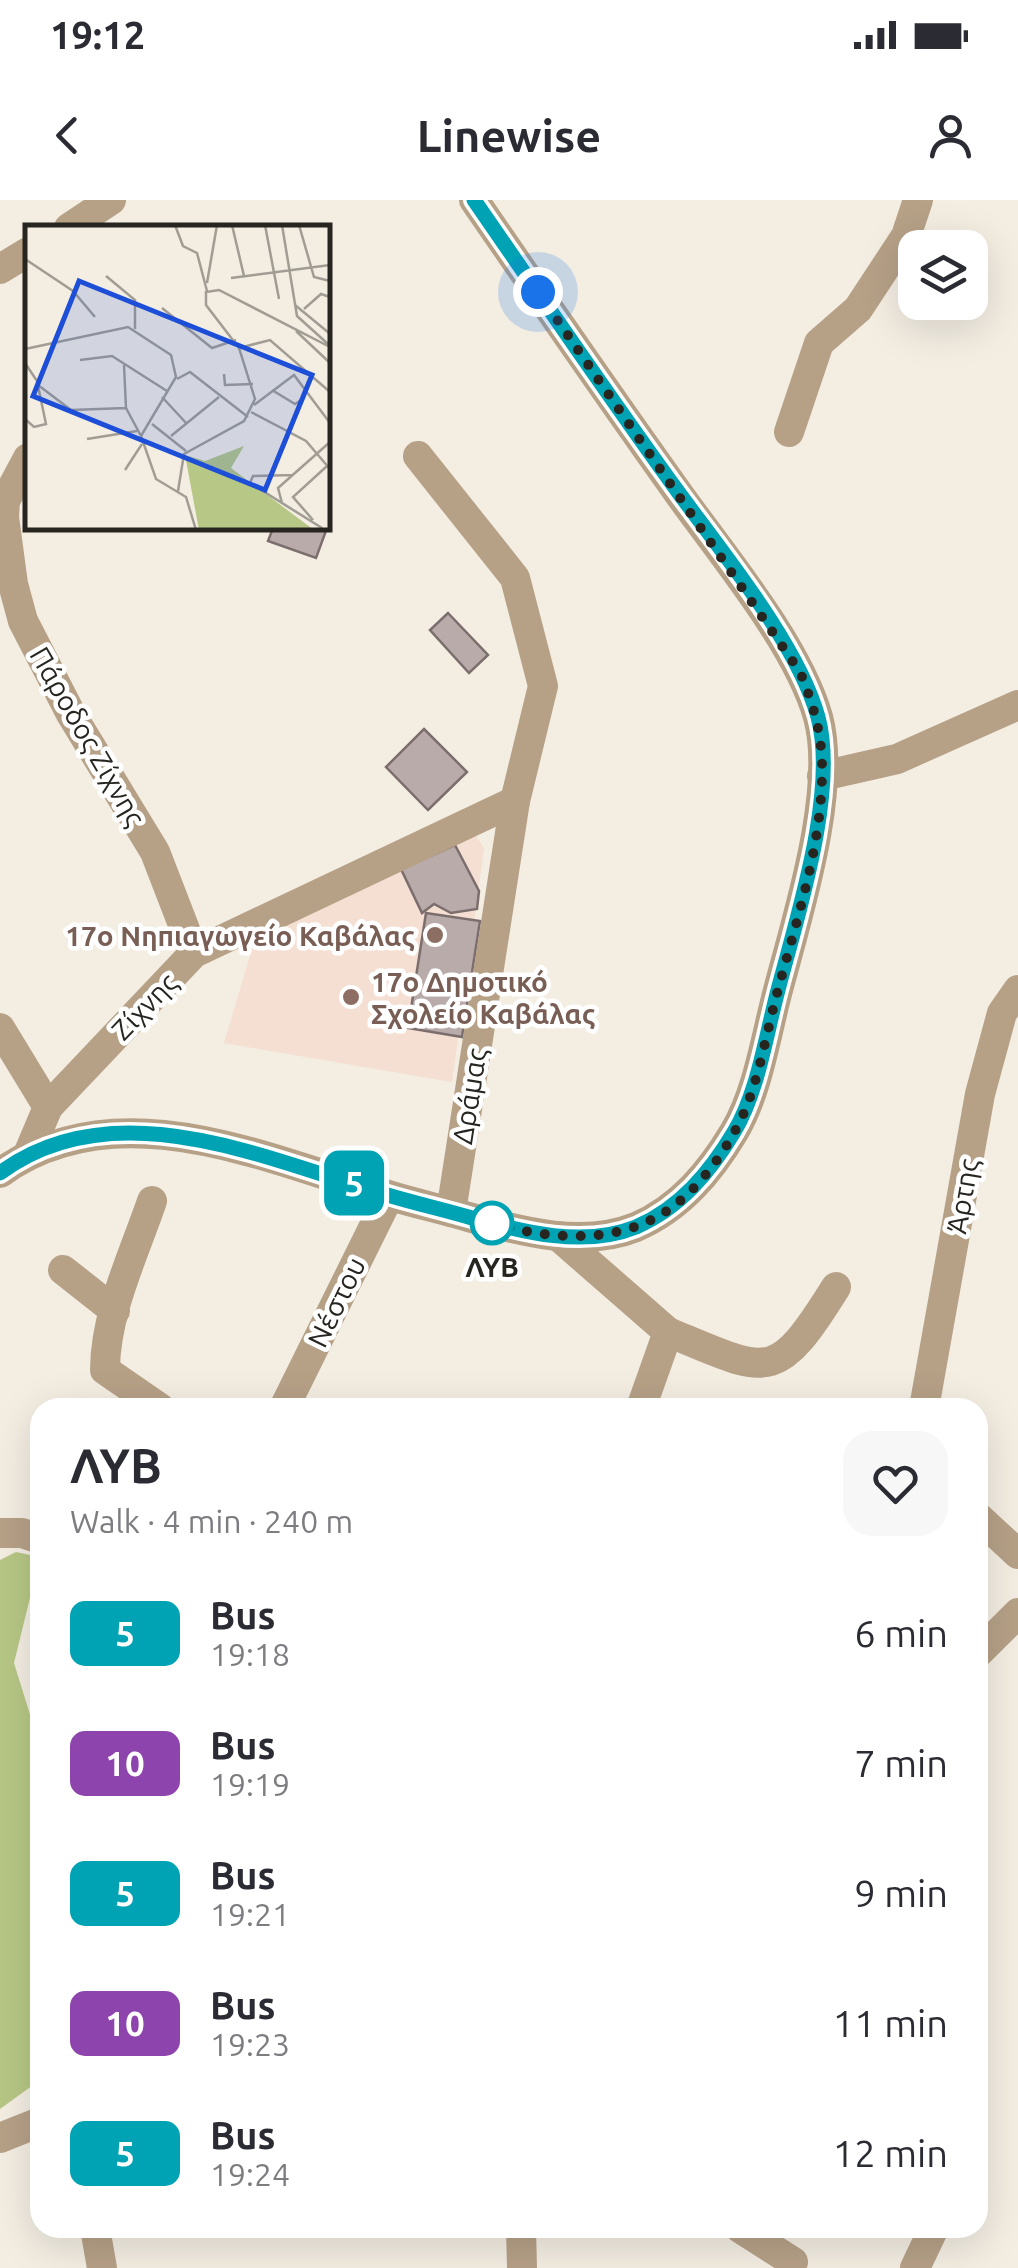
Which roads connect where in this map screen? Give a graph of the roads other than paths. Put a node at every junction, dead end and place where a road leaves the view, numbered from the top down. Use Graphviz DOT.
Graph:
graph roads {
  1 [pos="474,200"];
  2 [pos="918,200"];
  3 [pos="103,213"];
  4 [pos="75,225"];
  5 [pos="25,254"];
  6 [pos="0,269"];
  7 [pos="789,432"];
  8 [pos="418,456"];
  9 [pos="25,464"];
  10 [pos="1018,705"];
  11 [pos="822,776"];
  12 [pos="515,801"];
  13 [pos="194,954"];
  14 [pos="1018,990"];
  15 [pos="0,1028"];
  16 [pos="48,1106"];
  17 [pos="28,1152"];
  18 [pos="0,1173"];
  19 [pos="388,1196"];
  20 [pos="152,1201"];
  21 [pos="451,1212"];
  22 [pos="558,1236"];
  23 [pos="62,1270"];
  24 [pos="836,1287"];
  25 [pos="115,1311"];
  26 [pos="668,1332"];
  27 [pos="116,1396"];
  28 [pos="289,1398"];
  29 [pos="645,1398"];
  30 [pos="926,1398"];
  31 [pos="988,1527"];
  32 [pos="0,1533"];
  33 [pos="30,1535"];
  34 [pos="1018,1554"];
  35 [pos="1013,1628"];
  36 [pos="988,1646"];
  37 [pos="30,2126"];
  38 [pos="0,2138"];
  39 [pos="98,2238"];
  40 [pos="521,2238"];
  41 [pos="756,2238"];
  42 [pos="930,2238"];
  43 [pos="793,2262"];
  44 [pos="102,2268"];
  45 [pos="522,2268"];
  46 [pos="916,2268"];
  1 -- 11 [label="street"];
  2 -- 7 [label="street"];
  3 -- 4 [label="street"];
  5 -- 6 [label="street"];
  8 -- 12 [label="street, Δράμας"];
  9 -- 13 [label="street, Πάροδος Ζίχνης"];
  10 -- 11 [label="street"];
  11 -- 22 [label="street"];
  12 -- 13 [label="street, Ζίχνης"];
  12 -- 21 [label="street, Δράμας"];
  13 -- 16 [label="street, Ζίχνης"];
  14 -- 30 [label="street, Άρτης"];
  15 -- 16 [label="street"];
  16 -- 17 [label="street, Ζίχνης"];
  17 -- 18 [label="street"];
  17 -- 19 [label="street"];
  19 -- 21 [label="street"];
  19 -- 28 [label="street, Νέστου"];
  20 -- 25 [label="street"];
  21 -- 22 [label="street"];
  22 -- 26 [label="street"];
  23 -- 25 [label="street"];
  24 -- 26 [label="street"];
  25 -- 27 [label="street"];
  26 -- 29 [label="street"];
  31 -- 34 [label="street"];
  32 -- 33 [label="street"];
  35 -- 36 [label="street"];
  37 -- 38 [label="street"];
  39 -- 44 [label="street"];
  40 -- 45 [label="street"];
  41 -- 43 [label="street"];
  42 -- 46 [label="street"];
}
